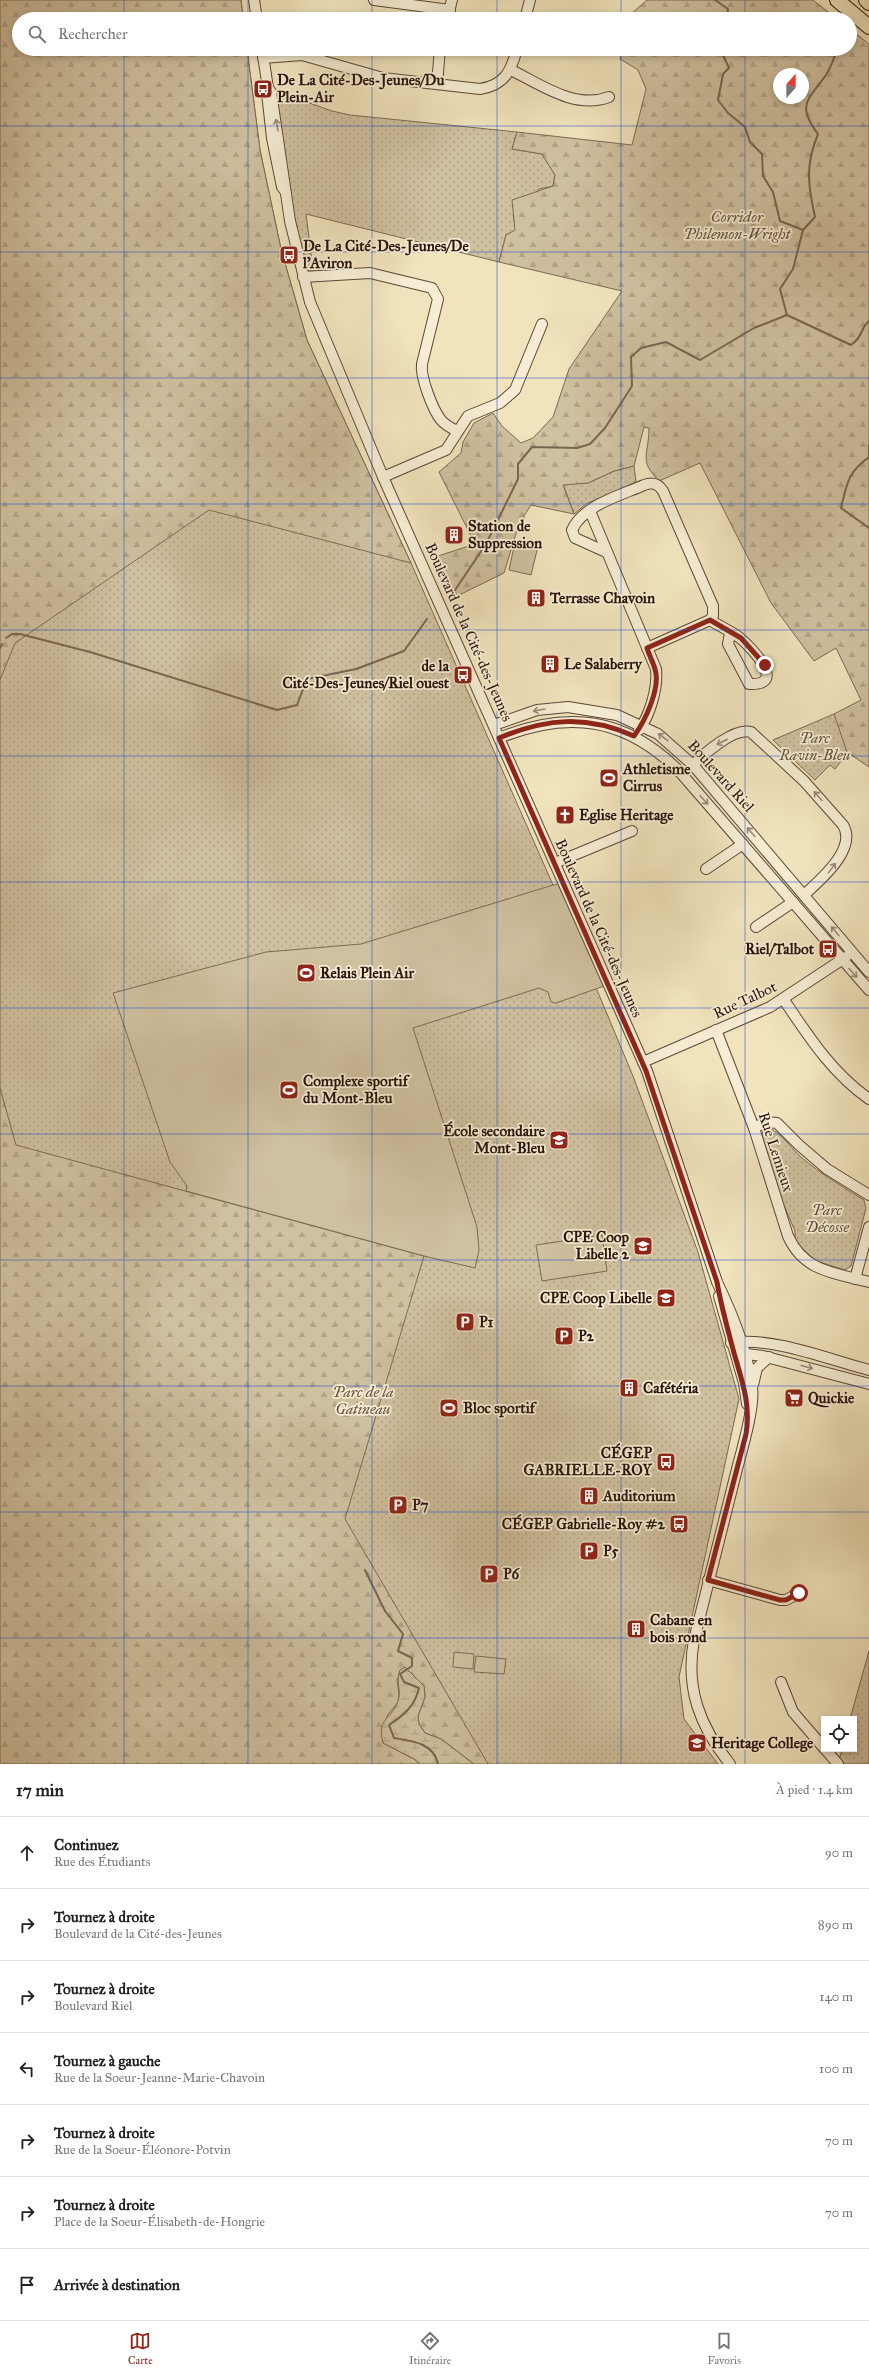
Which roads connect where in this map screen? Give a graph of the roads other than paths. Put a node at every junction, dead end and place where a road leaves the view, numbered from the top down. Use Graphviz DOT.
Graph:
graph roads {
  1 [pos="254,0"];
  2 [pos="374,0"];
  3 [pos="530,0"];
  4 [pos="837,0"];
  5 [pos="866,0"];
  6 [pos="869,3"];
  7 [pos="450,10"];
  8 [pos="256,12"];
  9 [pos="527,12"];
  10 [pos="851,12"];
  11 [pos="857,17"];
  12 [pos="869,27"];
  13 [pos="263,56"];
  14 [pos="302,56"];
  15 [pos="439,56"];
  16 [pos="515,56"];
  17 [pos="511,70"];
  18 [pos="437,84"];
  19 [pos="609,97"];
  20 [pos="303,277"];
  21 [pos="542,324"];
  22 [pos="457,430"];
  23 [pos="383,476"];
  24 [pos="590,511"];
  25 [pos="606,552"];
  26 [pos="710,620"];
  27 [pos="730,633"];
  28 [pos="647,648"];
  29 [pos="494,724"];
  30 [pos="643,725"];
  31 [pos="634,736"];
  32 [pos="499,738"];
  33 [pos="693,765"];
  34 [pos="632,831"];
  35 [pos="743,844"];
  36 [pos="554,863"];
  37 [pos="706,869"];
  38 [pos="804,895"];
  39 [pos="793,902"];
  40 [pos="756,927"];
  41 [pos="852,952"];
  42 [pos="842,960"];
  43 [pos="869,972"];
  44 [pos="869,990"];
  45 [pos="784,1000"];
  46 [pos="716,1030"];
  47 [pos="643,1062"];
  48 [pos="869,1099"];
  49 [pos="754,1128"];
  50 [pos="869,1195"];
  51 [pos="869,1227"];
  52 [pos="855,1279"];
  53 [pos="869,1282"];
  54 [pos="737,1347"];
  55 [pos="769,1357"];
  56 [pos="869,1370"];
  57 [pos="869,1384"];
  58 [pos="753,1389"];
  59 [pos="748,1418"];
  60 [pos="708,1580"];
  61 [pos="799,1593"];
  62 [pos="781,1682"];
  63 [pos="821,1745"];
  64 [pos="827,1752"];
  65 [pos="730,1764"];
  66 [pos="838,1764"];
  1 -- 8 [label="street"];
  2 -- 7 [label="street"];
  3 -- 9 [label="street"];
  4 -- 10 [label="highway"];
  5 -- 6 [label="highway"];
  11 -- 12 [label="highway"];
  13 -- 20 [label="street, Boulevard de la Cité-des-Jeunes"];
  14 -- 18 [label="street"];
  15 -- 18 [label="street"];
  16 -- 17 [label="street"];
  17 -- 18 [label="street"];
  17 -- 19 [label="street"];
  20 -- 22 [label="street"];
  20 -- 23 [label="street, Boulevard de la Cité-des-Jeunes"];
  21 -- 22 [label="street"];
  22 -- 23 [label="street"];
  23 -- 29 [label="street, Boulevard de la Cité-des-Jeunes"];
  24 -- 25 [label="street"];
  24 -- 25 [label="street"];
  24 -- 26 [label="street"];
  25 -- 28 [label="street"];
  26 -- 27 [label="street"];
  26 -- 28 [label="street"];
  27 -- 27 [label="street"];
  28 -- 30 [label="street"];
  30 -- 29 [label="street, Boulevard Riel, one-way"];
  29 -- 32 [label="street, Boulevard de la Cité-des-Jeunes"];
  30 -- 31 [label="street"];
  33 -- 30 [label="street, Boulevard Riel, one-way"];
  31 -- 32 [label="street, Boulevard Riel"];
  31 -- 35 [label="street, Boulevard Riel, one-way"];
  32 -- 36 [label="street, Boulevard de la Cité-des-Jeunes"];
  38 -- 33 [label="street, Boulevard Riel, one-way"];
  38 -- 33 [label="street, one-way"];
  34 -- 36 [label="street"];
  35 -- 37 [label="street"];
  35 -- 39 [label="street, Boulevard Riel"];
  36 -- 47 [label="street, Boulevard de la Cité-des-Jeunes"];
  41 -- 38 [label="street, Boulevard Riel, one-way"];
  39 -- 40 [label="street"];
  39 -- 42 [label="street, Boulevard Riel"];
  41 -- 42 [label="street, Rue Talbot"];
  41 -- 43 [label="street, Boulevard Riel"];
  42 -- 44 [label="street, Boulevard Riel, one-way"];
  42 -- 45 [label="street, Rue Talbot"];
  45 -- 46 [label="street, Rue Talbot"];
  45 -- 48 [label="street"];
  46 -- 47 [label="street, Rue Talbot"];
  46 -- 49 [label="street, Rue Lemieux"];
  47 -- 54 [label="street, Boulevard de la Cité-des-Jeunes"];
  49 -- 50 [label="street"];
  49 -- 52 [label="street, Rue Lemieux"];
  51 -- 52 [label="street"];
  52 -- 53 [label="street, Rue Lemieux"];
  54 -- 55 [label="street"];
  54 -- 56 [label="street"];
  54 -- 58 [label="street, Boulevard de la Cité-des-Jeunes"];
  54 -- 59 [label="street, Boulevard de la Cité-des-Jeunes"];
  55 -- 57 [label="street, one-way"];
  55 -- 58 [label="street"];
  58 -- 59 [label="street, Boulevard de la Cité-des-Jeunes"];
  59 -- 60 [label="street, Boulevard de la Cité-des-Jeunes"];
  60 -- 61 [label="street"];
  60 -- 65 [label="street, Boulevard de la Cité-des-Jeunes"];
  62 -- 63 [label="street"];
  64 -- 66 [label="street"];
}
